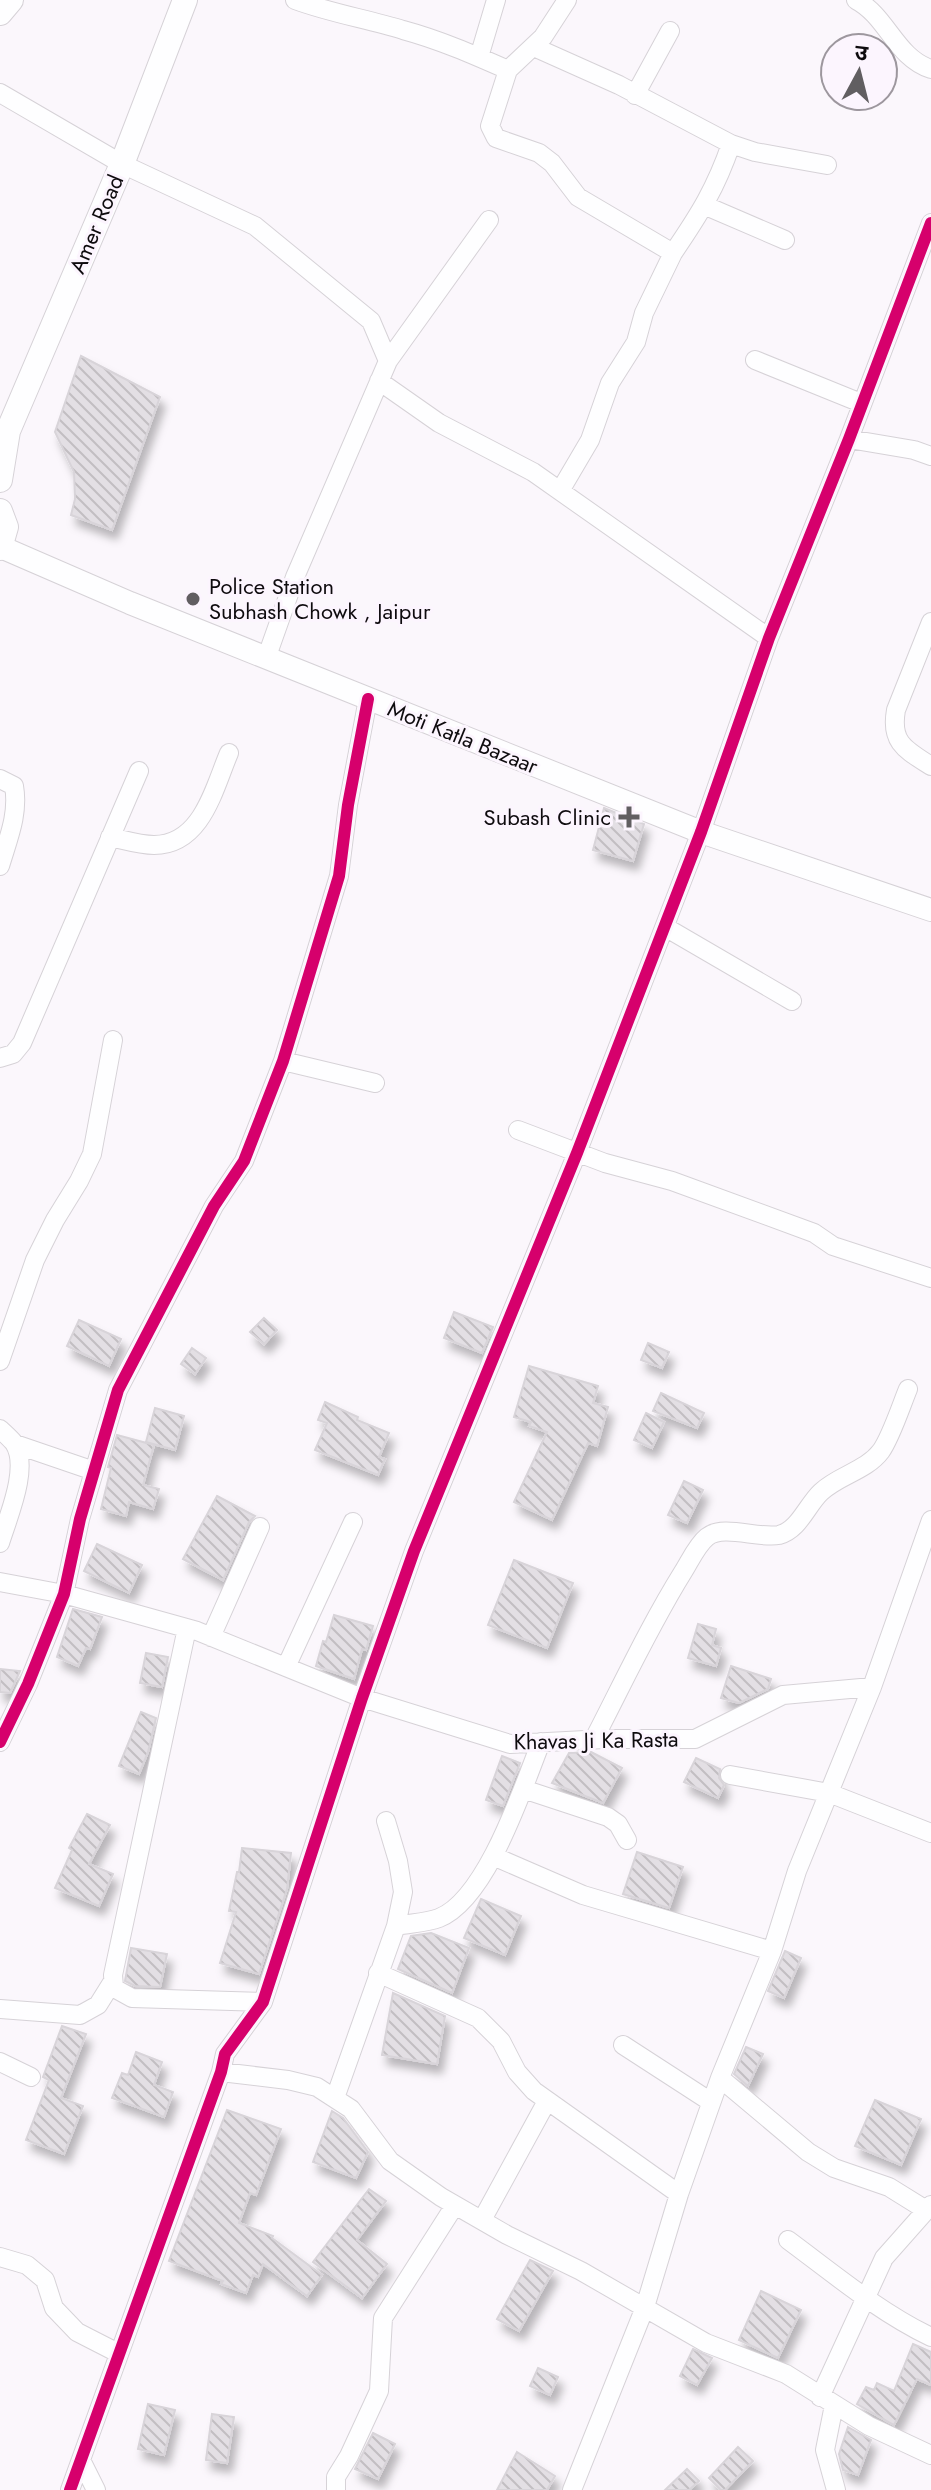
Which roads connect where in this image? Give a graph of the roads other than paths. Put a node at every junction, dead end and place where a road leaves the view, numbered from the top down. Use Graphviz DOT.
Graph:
graph roads {
  1 [pos="11,0"];
  2 [pos="185,0"];
  3 [pos="295,0"];
  4 [pos="496,0"];
  5 [pos="567,0"];
  6 [pos="856,0"];
  7 [pos="0,13"];
  8 [pos="670,31"];
  9 [pos="534,47"];
  10 [pos="479,57"];
  11 [pos="931,69"];
  12 [pos="508,70"];
  13 [pos="0,93"];
  14 [pos="635,95"];
  15 [pos="731,144"];
  16 [pos="122,164"];
  17 [pos="827,165"];
  18 [pos="706,206"];
  19 [pos="489,220"];
  20 [pos="931,223"];
  21 [pos="785,240"];
  22 [pos="673,253"];
  23 [pos="755,360"];
  24 [pos="388,361"];
  25 [pos="379,381"];
  26 [pos="861,403"];
  27 [pos="4,438"];
  28 [pos="849,439"];
  29 [pos="931,456"];
  30 [pos="0,480"];
  31 [pos="560,491"];
  32 [pos="0,511"];
  33 [pos="0,548"];
  34 [pos="931,622"];
  35 [pos="769,638"];
  36 [pos="267,656"];
  37 [pos="368,699"];
  38 [pos="229,753"];
  39 [pos="931,766"];
  40 [pos="139,771"];
  41 [pos="0,779"];
  42 [pos="701,832"];
  43 [pos="110,837"];
  44 [pos="0,866"];
  45 [pos="931,910"];
  46 [pos="665,927"];
  47 [pos="792,1001"];
  48 [pos="113,1040"];
  49 [pos="0,1058"];
  50 [pos="283,1061"];
  51 [pos="375,1083"];
  52 [pos="518,1130"];
  53 [pos="577,1153"];
  54 [pos="931,1278"];
  55 [pos="0,1361"];
  56 [pos="908,1389"];
  57 [pos="0,1429"];
  58 [pos="15,1444"];
  59 [pos="94,1471"];
  60 [pos="931,1520"];
  61 [pos="353,1522"];
  62 [pos="260,1527"];
  63 [pos="0,1543"];
  64 [pos="0,1582"];
  65 [pos="64,1594"];
  66 [pos="187,1628"];
  67 [pos="211,1637"];
  68 [pos="286,1667"];
  69 [pos="872,1687"];
  70 [pos="362,1698"];
  71 [pos="594,1739"];
  72 [pos="0,1742"];
  73 [pos="541,1742"];
  74 [pos="730,1775"];
  75 [pos="523,1789"];
  76 [pos="829,1793"];
  77 [pos="386,1821"];
  78 [pos="931,1833"];
  79 [pos="627,1840"];
  80 [pos="493,1856"];
  81 [pos="396,1926"];
  82 [pos="772,1951"];
  83 [pos="378,1973"];
  84 [pos="113,1981"];
  85 [pos="263,2002"];
  86 [pos="0,2009"];
  87 [pos="623,2045"];
  88 [pos="0,2062"];
  89 [pos="221,2072"];
  90 [pos="31,2077"];
  91 [pos="720,2078"];
  92 [pos="335,2098"];
  93 [pos="547,2101"];
  94 [pos="711,2102"];
  95 [pos="679,2194"];
  96 [pos="455,2205"];
  97 [pos="928,2208"];
  98 [pos="482,2220"];
  99 [pos="788,2240"];
  100 [pos="0,2257"];
  101 [pos="865,2298"];
  102 [pos="645,2307"];
  103 [pos="931,2337"];
  104 [pos="118,2353"];
  105 [pos="827,2401"];
  106 [pos="931,2455"];
  107 [pos="81,2460"];
  108 [pos="70,2490"];
  109 [pos="96,2490"];
  110 [pos="336,2490"];
  111 [pos="572,2490"];
  112 [pos="836,2490"];
  1 -- 7 [label="main road"];
  2 -- 16 [label="main road, Amer Road"];
  3 -- 10 [label="street"];
  4 -- 10 [label="street"];
  5 -- 9 [label="street"];
  6 -- 11 [label="street"];
  8 -- 14 [label="street"];
  9 -- 12 [label="street"];
  9 -- 14 [label="street"];
  10 -- 12 [label="street"];
  12 -- 22 [label="street"];
  13 -- 16 [label="street"];
  14 -- 15 [label="street"];
  15 -- 17 [label="street"];
  15 -- 18 [label="street"];
  16 -- 24 [label="street"];
  16 -- 27 [label="main road, Amer Road"];
  18 -- 21 [label="street"];
  18 -- 22 [label="street"];
  19 -- 24 [label="street"];
  20 -- 26 [label="street"];
  22 -- 31 [label="street"];
  23 -- 26 [label="street"];
  24 -- 25 [label="street"];
  25 -- 31 [label="street"];
  25 -- 36 [label="street"];
  26 -- 28 [label="street"];
  27 -- 30 [label="main road, Amer Road"];
  28 -- 29 [label="street"];
  28 -- 35 [label="street"];
  31 -- 35 [label="street"];
  32 -- 33 [label="main road"];
  33 -- 36 [label="street, Moti Katla Bazaar"];
  34 -- 39 [label="street"];
  35 -- 42 [label="street"];
  36 -- 37 [label="street, Moti Katla Bazaar"];
  37 -- 42 [label="street, Moti Katla Bazaar"];
  37 -- 50 [label="street"];
  38 -- 43 [label="street"];
  40 -- 43 [label="street"];
  41 -- 44 [label="street"];
  42 -- 45 [label="street, Moti Katla Bazaar"];
  42 -- 46 [label="street"];
  43 -- 49 [label="street"];
  46 -- 47 [label="street"];
  46 -- 53 [label="street"];
  48 -- 55 [label="street"];
  50 -- 51 [label="street"];
  50 -- 59 [label="street"];
  52 -- 53 [label="street"];
  53 -- 54 [label="street"];
  53 -- 70 [label="street"];
  56 -- 71 [label="street"];
  57 -- 58 [label="street"];
  58 -- 59 [label="street"];
  58 -- 63 [label="street"];
  59 -- 65 [label="street"];
  60 -- 69 [label="street"];
  61 -- 68 [label="street"];
  62 -- 67 [label="street"];
  64 -- 65 [label="street, Khavas Ji Ka Rasta"];
  65 -- 66 [label="street, Khavas Ji Ka Rasta"];
  65 -- 72 [label="street"];
  66 -- 67 [label="street, Khavas Ji Ka Rasta"];
  66 -- 84 [label="street"];
  67 -- 68 [label="street, Khavas Ji Ka Rasta"];
  68 -- 70 [label="street, Khavas Ji Ka Rasta"];
  69 -- 71 [label="street, Khavas Ji Ka Rasta"];
  69 -- 76 [label="street"];
  70 -- 73 [label="street, Khavas Ji Ka Rasta"];
  70 -- 85 [label="street"];
  71 -- 73 [label="street, Khavas Ji Ka Rasta"];
  73 -- 75 [label="street"];
  74 -- 76 [label="street"];
  75 -- 79 [label="street"];
  75 -- 80 [label="street"];
  76 -- 78 [label="street"];
  76 -- 82 [label="street"];
  77 -- 81 [label="street"];
  80 -- 81 [label="street"];
  80 -- 82 [label="street"];
  81 -- 83 [label="street"];
  82 -- 91 [label="street"];
  83 -- 92 [label="street"];
  83 -- 93 [label="street"];
  84 -- 85 [label="street"];
  84 -- 86 [label="street"];
  85 -- 89 [label="street"];
  87 -- 94 [label="street"];
  88 -- 90 [label="street"];
  89 -- 92 [label="street"];
  89 -- 104 [label="street"];
  91 -- 94 [label="street"];
  91 -- 97 [label="street"];
  92 -- 96 [label="street"];
  93 -- 95 [label="street"];
  93 -- 98 [label="street"];
  94 -- 95 [label="street"];
  95 -- 102 [label="street"];
  96 -- 98 [label="street"];
  96 -- 110 [label="street"];
  97 -- 101 [label="street"];
  98 -- 102 [label="street"];
  99 -- 101 [label="street"];
  100 -- 104 [label="street"];
  101 -- 103 [label="street"];
  101 -- 105 [label="street"];
  102 -- 105 [label="street"];
  102 -- 111 [label="street"];
  104 -- 107 [label="street"];
  105 -- 106 [label="street"];
  105 -- 112 [label="street"];
  107 -- 108 [label="street"];
  107 -- 109 [label="street"];
}
